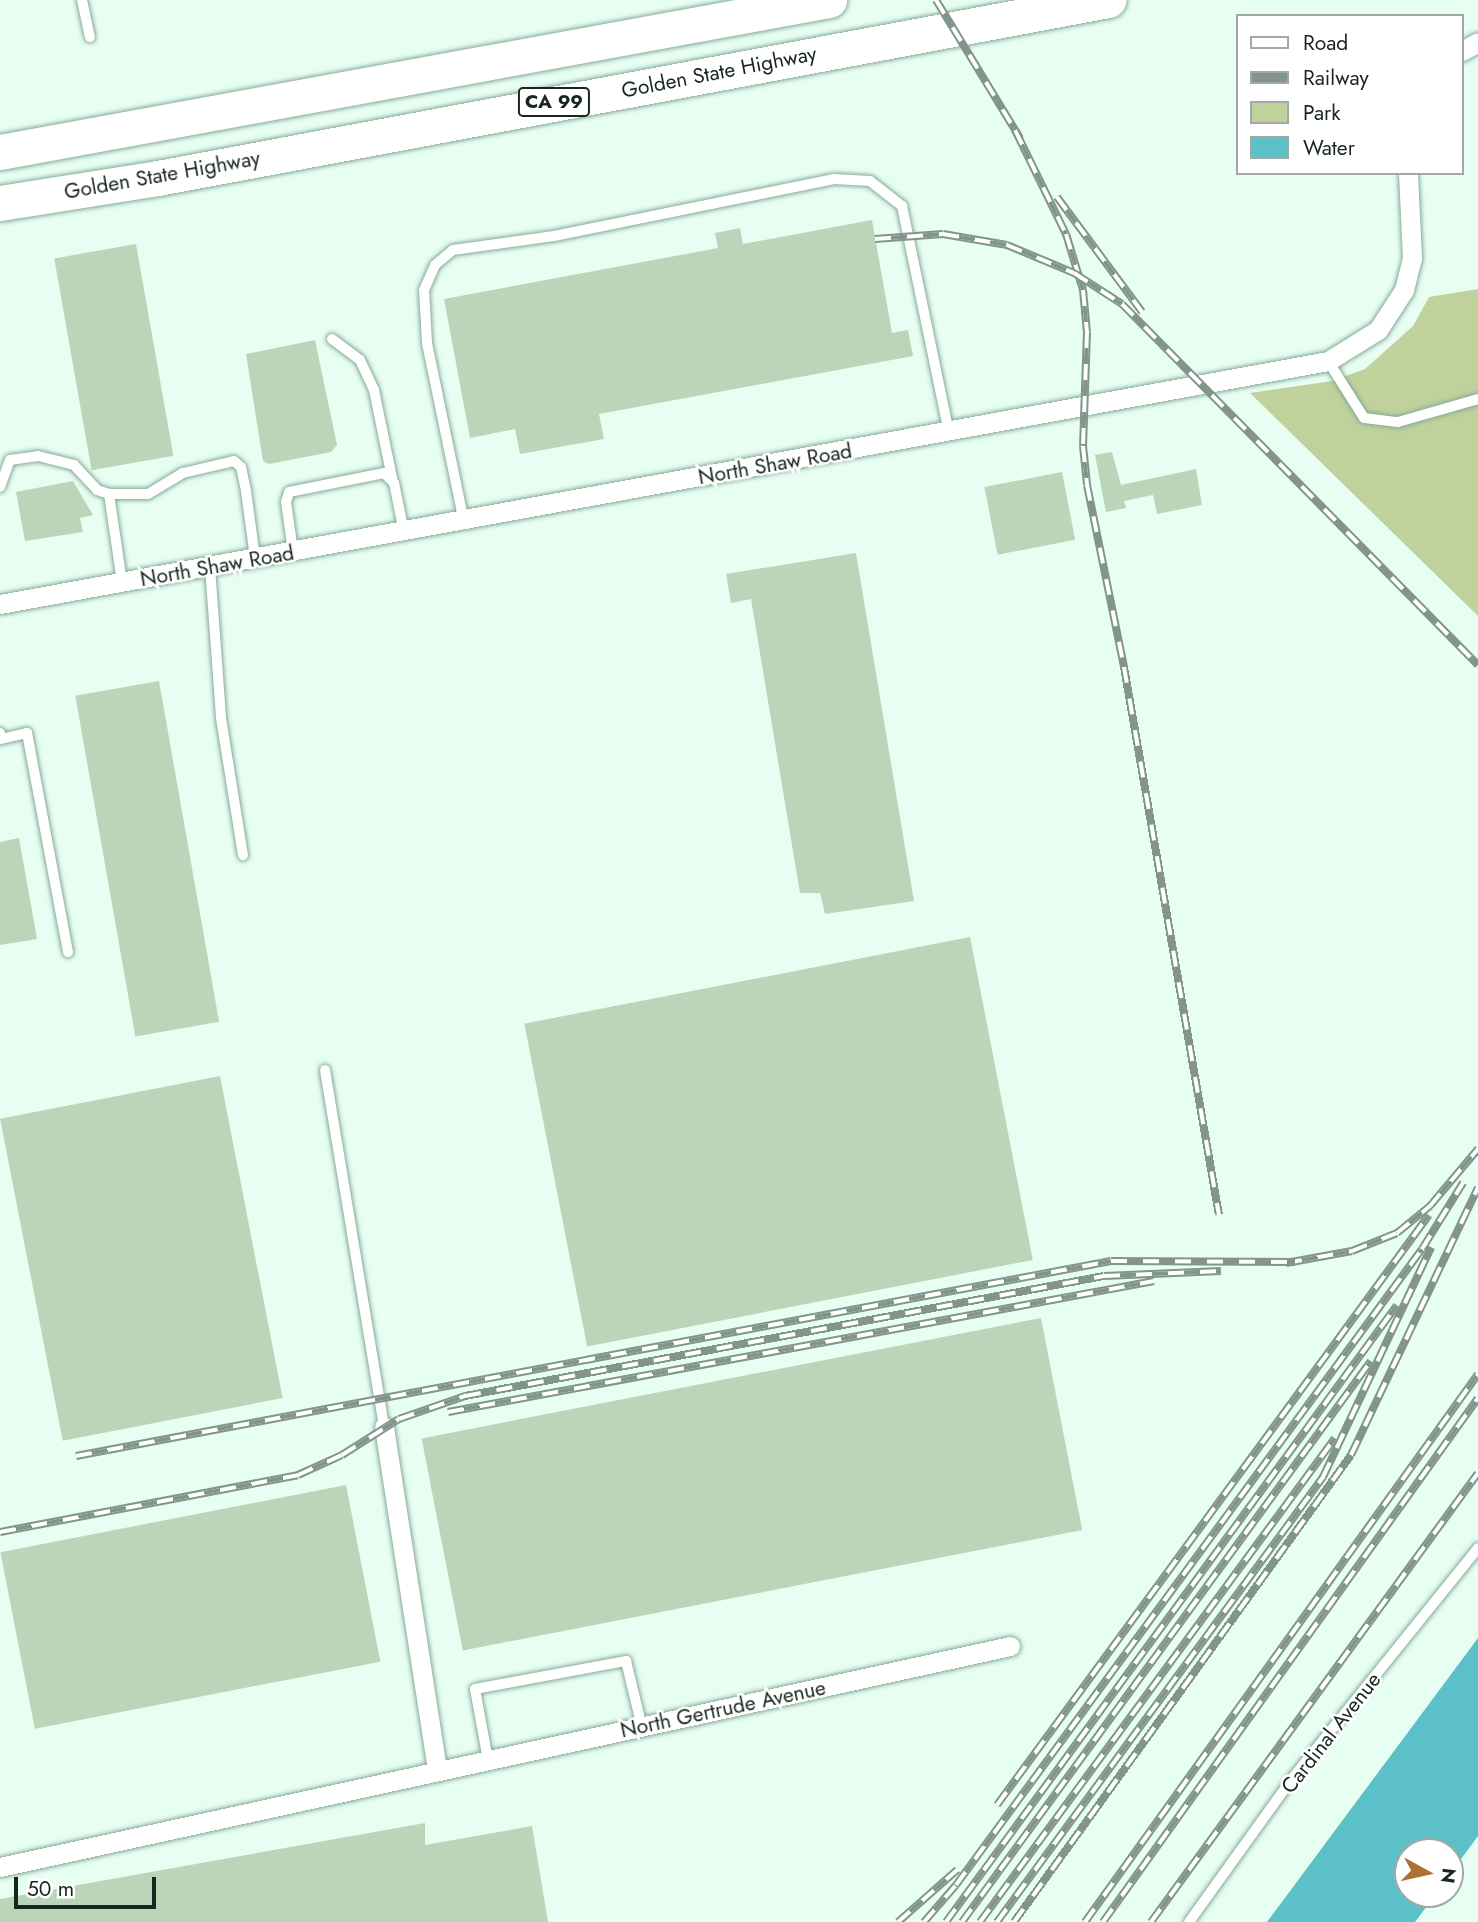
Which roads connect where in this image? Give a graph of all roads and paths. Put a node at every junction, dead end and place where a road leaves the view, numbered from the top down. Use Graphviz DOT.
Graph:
graph roads {
  1 [pos="82,0"];
  2 [pos="829,0"];
  3 [pos="1108,0"];
  4 [pos="89,37"];
  5 [pos="163,123"];
  6 [pos="0,132"];
  7 [pos="0,152"];
  8 [pos="1408,175"];
  9 [pos="0,203"];
  10 [pos="332,339"];
  11 [pos="1328,360"];
  12 [pos="1478,399"];
  13 [pos="949,432"];
  14 [pos="392,478"];
  15 [pos="0,487"];
  16 [pos="109,494"];
  17 [pos="464,522"];
  18 [pos="404,533"];
  19 [pos="294,552"];
  20 [pos="255,559"];
  21 [pos="210,567"];
  22 [pos="122,583"];
  23 [pos="0,603"];
  24 [pos="0,733"];
  25 [pos="243,855"];
  26 [pos="68,952"];
  27 [pos="325,1070"];
  28 [pos="384,1427"];
  29 [pos="1478,1548"];
  30 [pos="1010,1646"];
  31 [pos="642,1727"];
  32 [pos="488,1760"];
  33 [pos="437,1771"];
  34 [pos="0,1867"];
  35 [pos="1189,1922"];
  1 -- 4 [label="lane"];
  2 -- 5 [label="highway, CA 99"];
  3 -- 9 [label="highway, Golden State Highway / CA 99"];
  5 -- 6 [label="highway"];
  5 -- 7 [label="highway, CA 99"];
  8 -- 11 [label="street, North Shaw Road"];
  10 -- 14 [label="lane"];
  11 -- 12 [label="lane"];
  11 -- 13 [label="street, North Shaw Road"];
  13 -- 17 [label="street, North Shaw Road"];
  13 -- 17 [label="lane"];
  14 -- 18 [label="lane"];
  14 -- 19 [label="lane"];
  15 -- 16 [label="lane"];
  16 -- 20 [label="lane"];
  16 -- 22 [label="lane"];
  17 -- 18 [label="street, North Shaw Road"];
  18 -- 19 [label="street, North Shaw Road"];
  19 -- 20 [label="street, North Shaw Road"];
  20 -- 21 [label="street, North Shaw Road"];
  21 -- 22 [label="street, North Shaw Road"];
  21 -- 25 [label="lane"];
  22 -- 23 [label="street, North Shaw Road"];
  24 -- 26 [label="lane"];
  27 -- 28 [label="lane"];
  28 -- 33 [label="street"];
  29 -- 35 [label="lane, Cardinal Avenue"];
  30 -- 31 [label="street, North Gertrude Avenue"];
  31 -- 32 [label="street, North Gertrude Avenue"];
  31 -- 32 [label="lane"];
  32 -- 33 [label="street, North Gertrude Avenue"];
  33 -- 34 [label="street, North Gertrude Avenue"];
}
